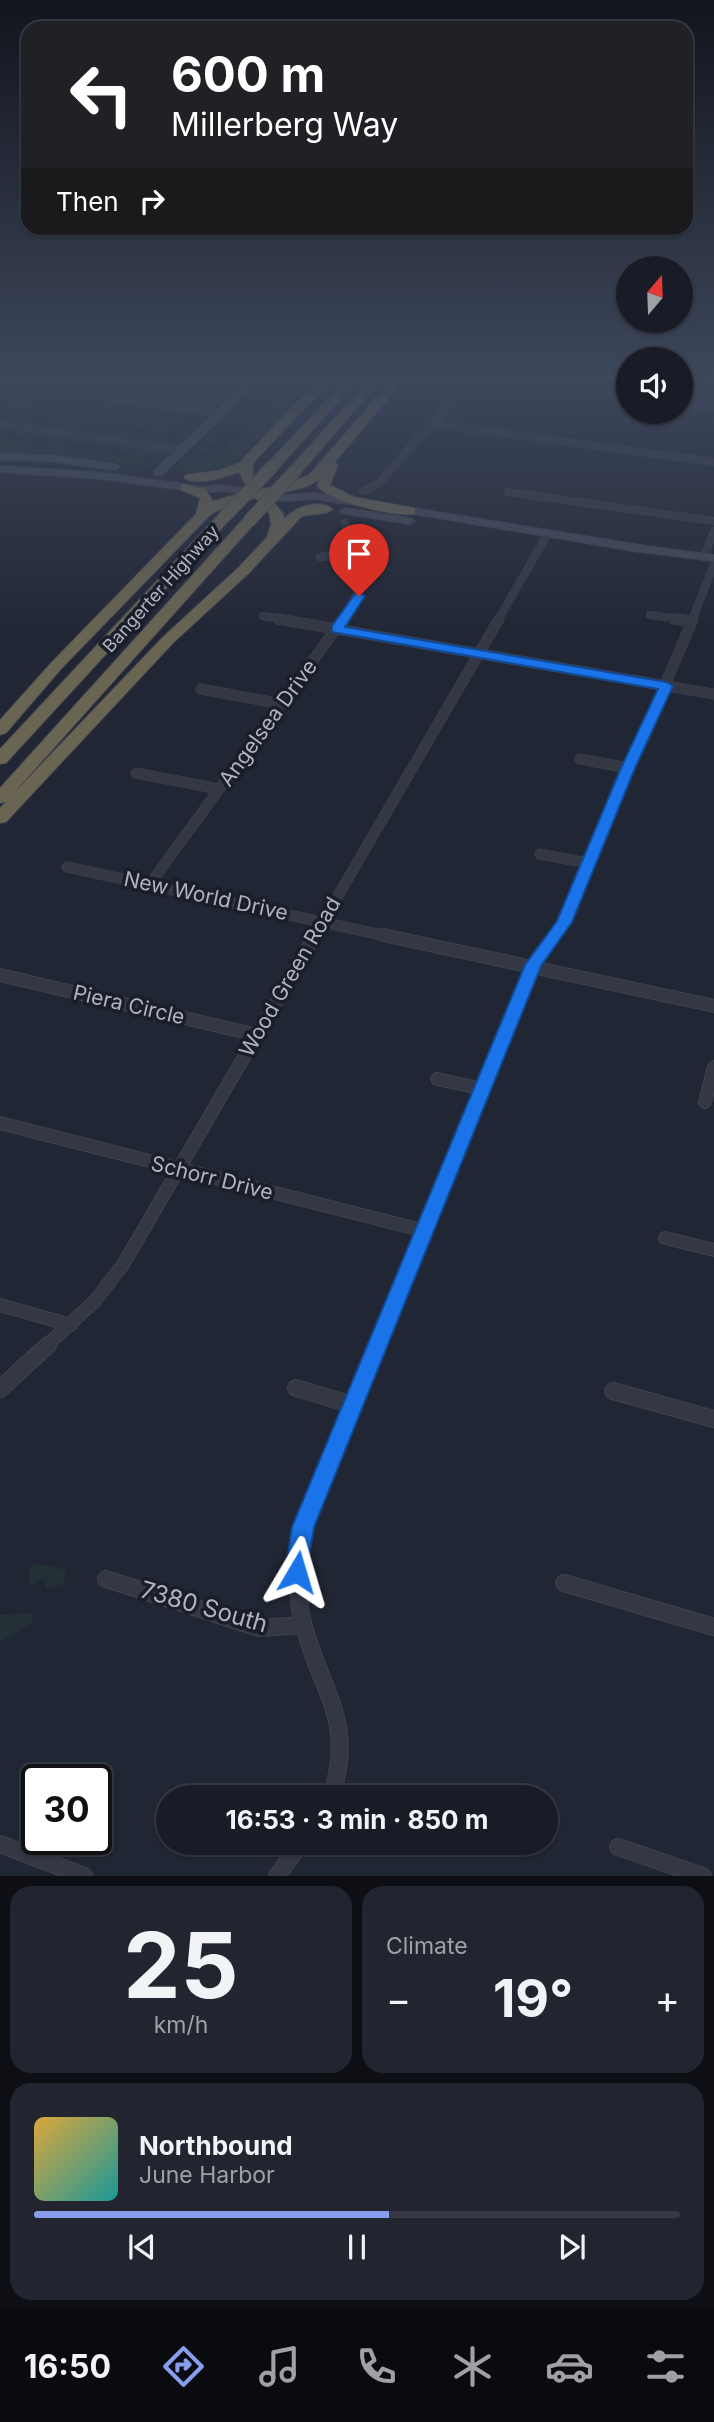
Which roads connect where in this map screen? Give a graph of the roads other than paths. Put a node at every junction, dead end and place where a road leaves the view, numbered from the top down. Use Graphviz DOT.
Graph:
graph roads {
  1 [pos="87,463"];
  2 [pos="169,463"];
  3 [pos="245,463"];
  4 [pos="248,463"];
  5 [pos="276,463"];
  6 [pos="302,463"];
  7 [pos="327,463"];
  8 [pos="332,463"];
  9 [pos="397,463"];
  10 [pos="0,469"];
  11 [pos="158,473"];
  12 [pos="188,483"];
  13 [pos="363,491"];
  14 [pos="508,492"];
  15 [pos="259,494"];
  16 [pos="285,498"];
  17 [pos="326,509"];
  18 [pos="410,511"];
  19 [pos="202,515"];
  20 [pos="714,521"];
  21 [pos="345,523"];
  22 [pos="714,531"];
  23 [pos="274,537"];
  24 [pos="546,537"];
  25 [pos="642,548"];
  26 [pos="356,553"];
  27 [pos="320,558"];
  28 [pos="711,560"];
  29 [pos="650,615"];
  30 [pos="263,616"];
  31 [pos="691,621"];
  32 [pos="337,629"];
  33 [pos="476,653"];
  34 [pos="666,686"];
  35 [pos="201,689"];
  36 [pos="714,694"];
  37 [pos="282,704"];
  38 [pos="0,730"];
  39 [pos="0,759"];
  40 [pos="580,759"];
  41 [pos="628,768"];
  42 [pos="136,773"];
  43 [pos="219,789"];
  44 [pos="0,798"];
  45 [pos="0,818"];
  46 [pos="540,854"];
  47 [pos="588,863"];
  48 [pos="67,867"];
  49 [pos="150,884"];
  50 [pos="323,921"];
  51 [pos="533,965"];
  52 [pos="0,975"];
  53 [pos="714,1006"];
  54 [pos="257,1035"];
  55 [pos="714,1067"];
  56 [pos="437,1079"];
  57 [pos="483,1089"];
  58 [pos="705,1102"];
  59 [pos="0,1124"];
  60 [pos="179,1170"];
  61 [pos="425,1231"];
  62 [pos="665,1238"];
  63 [pos="714,1250"];
  64 [pos="0,1305"];
  65 [pos="71,1325"];
  66 [pos="296,1388"];
  67 [pos="0,1389"];
  68 [pos="613,1391"];
  69 [pos="353,1405"];
  70 [pos="714,1419"];
  71 [pos="106,1579"];
  72 [pos="564,1583"];
  73 [pos="303,1625"];
  74 [pos="714,1627"];
  75 [pos="335,1785"];
  76 [pos="0,1844"];
  77 [pos="618,1847"];
  78 [pos="293,1855"];
  79 [pos="84,1876"];
  80 [pos="277,1876"];
  81 [pos="704,1876"];
  1 -- 11 [label="main road"];
  2 -- 11 [label="main road"];
  3 -- 12 [label="highway"];
  4 -- 15 [label="highway"];
  5 -- 39 [label="highway, Bangerter Highway, bridge"];
  6 -- 44 [label="highway, Bangerter Highway, bridge"];
  7 -- 15 [label="highway"];
  8 -- 18 [label="highway"];
  9 -- 13 [label="street"];
  10 -- 12 [label="main road"];
  11 -- 12 [label="main road"];
  12 -- 15 [label="main road"];
  12 -- 19 [label="highway"];
  14 -- 20 [label="street"];
  15 -- 16 [label="main road"];
  15 -- 19 [label="highway"];
  15 -- 23 [label="highway"];
  16 -- 17 [label="main road"];
  16 -- 18 [label="main road"];
  17 -- 23 [label="highway"];
  17 -- 24 [label="main road"];
  18 -- 25 [label="main road"];
  19 -- 38 [label="highway"];
  21 -- 26 [label="street, Angelsea Drive"];
  22 -- 28 [label="street"];
  23 -- 45 [label="highway"];
  24 -- 25 [label="main road"];
  24 -- 33 [label="street, Wood Green Road"];
  25 -- 28 [label="main road"];
  26 -- 27 [label="street"];
  26 -- 32 [label="street, Angelsea Drive"];
  28 -- 31 [label="street"];
  29 -- 31 [label="street"];
  30 -- 32 [label="street"];
  31 -- 34 [label="street"];
  32 -- 33 [label="street"];
  32 -- 37 [label="street, Angelsea Drive"];
  33 -- 34 [label="street"];
  33 -- 50 [label="street, Wood Green Road"];
  34 -- 36 [label="street"];
  34 -- 41 [label="street"];
  35 -- 37 [label="street"];
  37 -- 43 [label="street, Angelsea Drive"];
  40 -- 41 [label="street"];
  41 -- 47 [label="street"];
  42 -- 43 [label="street"];
  43 -- 49 [label="street, Angelsea Drive"];
  46 -- 47 [label="street"];
  47 -- 51 [label="street"];
  48 -- 49 [label="street, New World Drive"];
  49 -- 50 [label="street, New World Drive"];
  50 -- 51 [label="street, New World Drive"];
  50 -- 54 [label="street, Wood Green Road"];
  51 -- 53 [label="street, New World Drive"];
  51 -- 57 [label="street"];
  52 -- 54 [label="street, Piera Circle"];
  54 -- 60 [label="street, Wood Green Road"];
  55 -- 58 [label="street"];
  56 -- 57 [label="street"];
  57 -- 61 [label="street"];
  59 -- 60 [label="street, Schorr Drive"];
  60 -- 61 [label="street, Schorr Drive"];
  60 -- 65 [label="street, Wood Green Road"];
  61 -- 69 [label="street"];
  62 -- 63 [label="street"];
  64 -- 65 [label="street"];
  65 -- 67 [label="street, Wood Green Road"];
  66 -- 69 [label="street"];
  68 -- 70 [label="street"];
  69 -- 73 [label="street"];
  71 -- 73 [label="street, 7380 South"];
  72 -- 74 [label="street"];
  73 -- 75 [label="street"];
  76 -- 79 [label="street"];
  77 -- 81 [label="street"];
  78 -- 80 [label="street"];
}
